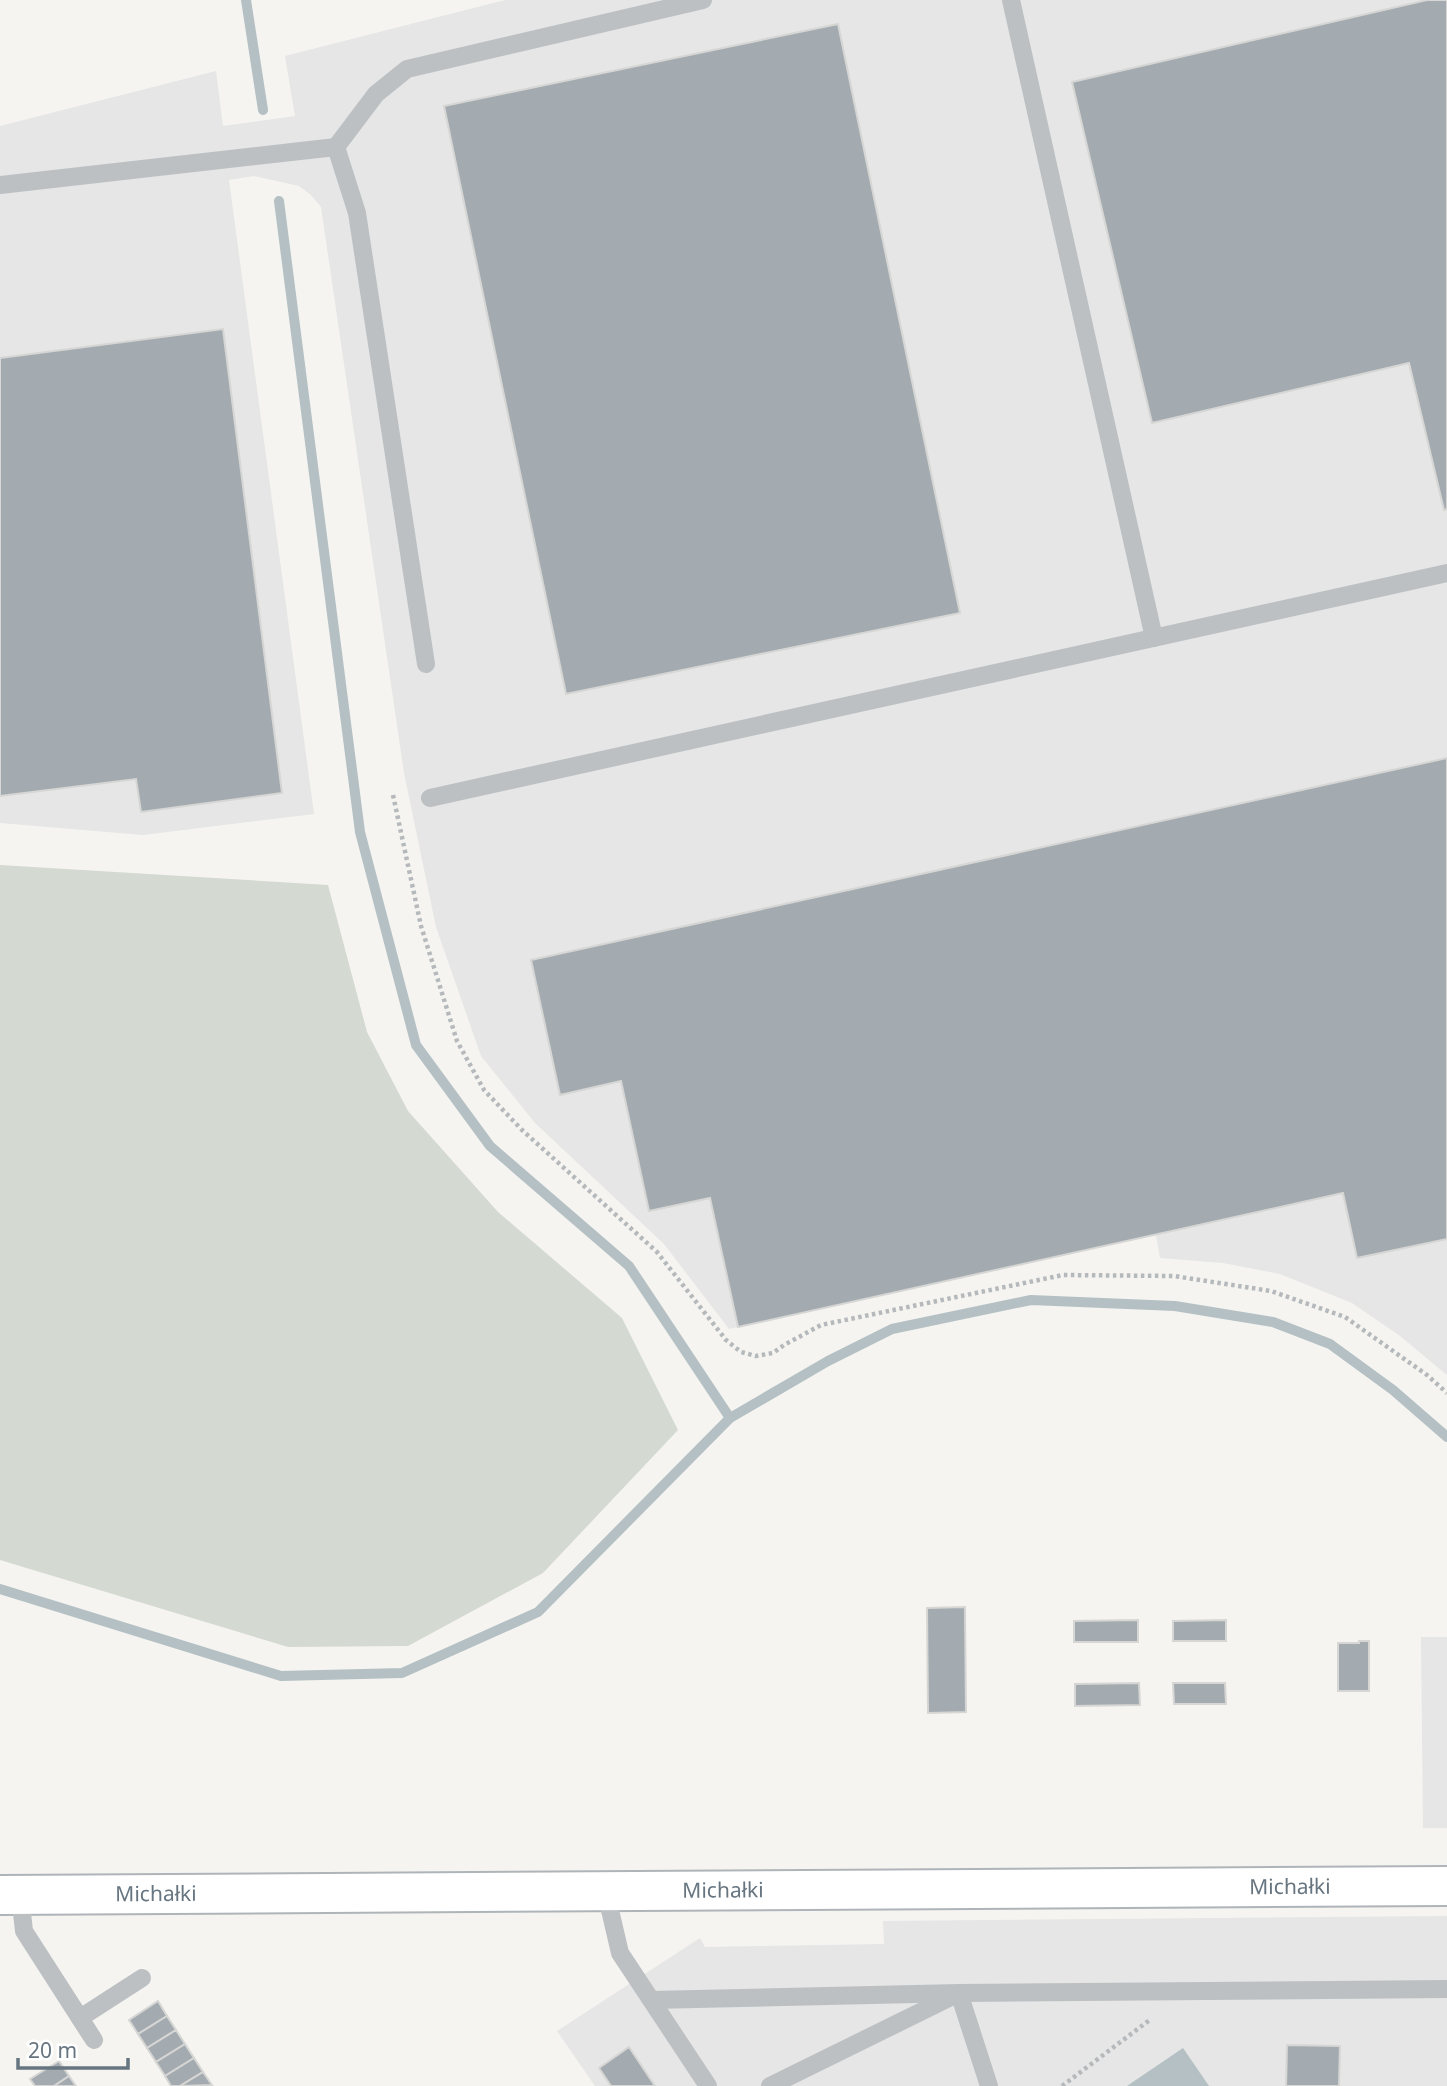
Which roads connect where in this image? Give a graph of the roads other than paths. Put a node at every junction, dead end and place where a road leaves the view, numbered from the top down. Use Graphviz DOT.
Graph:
graph roads {
  1 [pos="703,0"];
  2 [pos="1011,0"];
  3 [pos="336,147"];
  4 [pos="0,185"];
  5 [pos="1447,573"];
  6 [pos="1154,638"];
  7 [pos="426,664"];
  8 [pos="430,798"];
  9 [pos="1447,1886"];
  10 [pos="606,1893"];
  11 [pos="10,1895"];
  12 [pos="142,1978"];
  13 [pos="1447,1989"];
  14 [pos="959,1993"];
  15 [pos="652,2000"];
  16 [pos="80,2018"];
  17 [pos="94,2040"];
  18 [pos="708,2086"];
  19 [pos="770,2086"];
  20 [pos="989,2086"];
  1 -- 3 [label="lane"];
  2 -- 6 [label="lane"];
  3 -- 4 [label="lane"];
  3 -- 7 [label="lane"];
  5 -- 6 [label="lane"];
  6 -- 8 [label="lane"];
  9 -- 10 [label="street, Michałki"];
  10 -- 11 [label="street, Michałki"];
  10 -- 15 [label="lane"];
  11 -- 16 [label="lane"];
  12 -- 16 [label="lane"];
  13 -- 14 [label="lane"];
  14 -- 15 [label="lane"];
  14 -- 19 [label="lane"];
  14 -- 20 [label="lane"];
  15 -- 18 [label="lane"];
  16 -- 17 [label="lane"];
}
